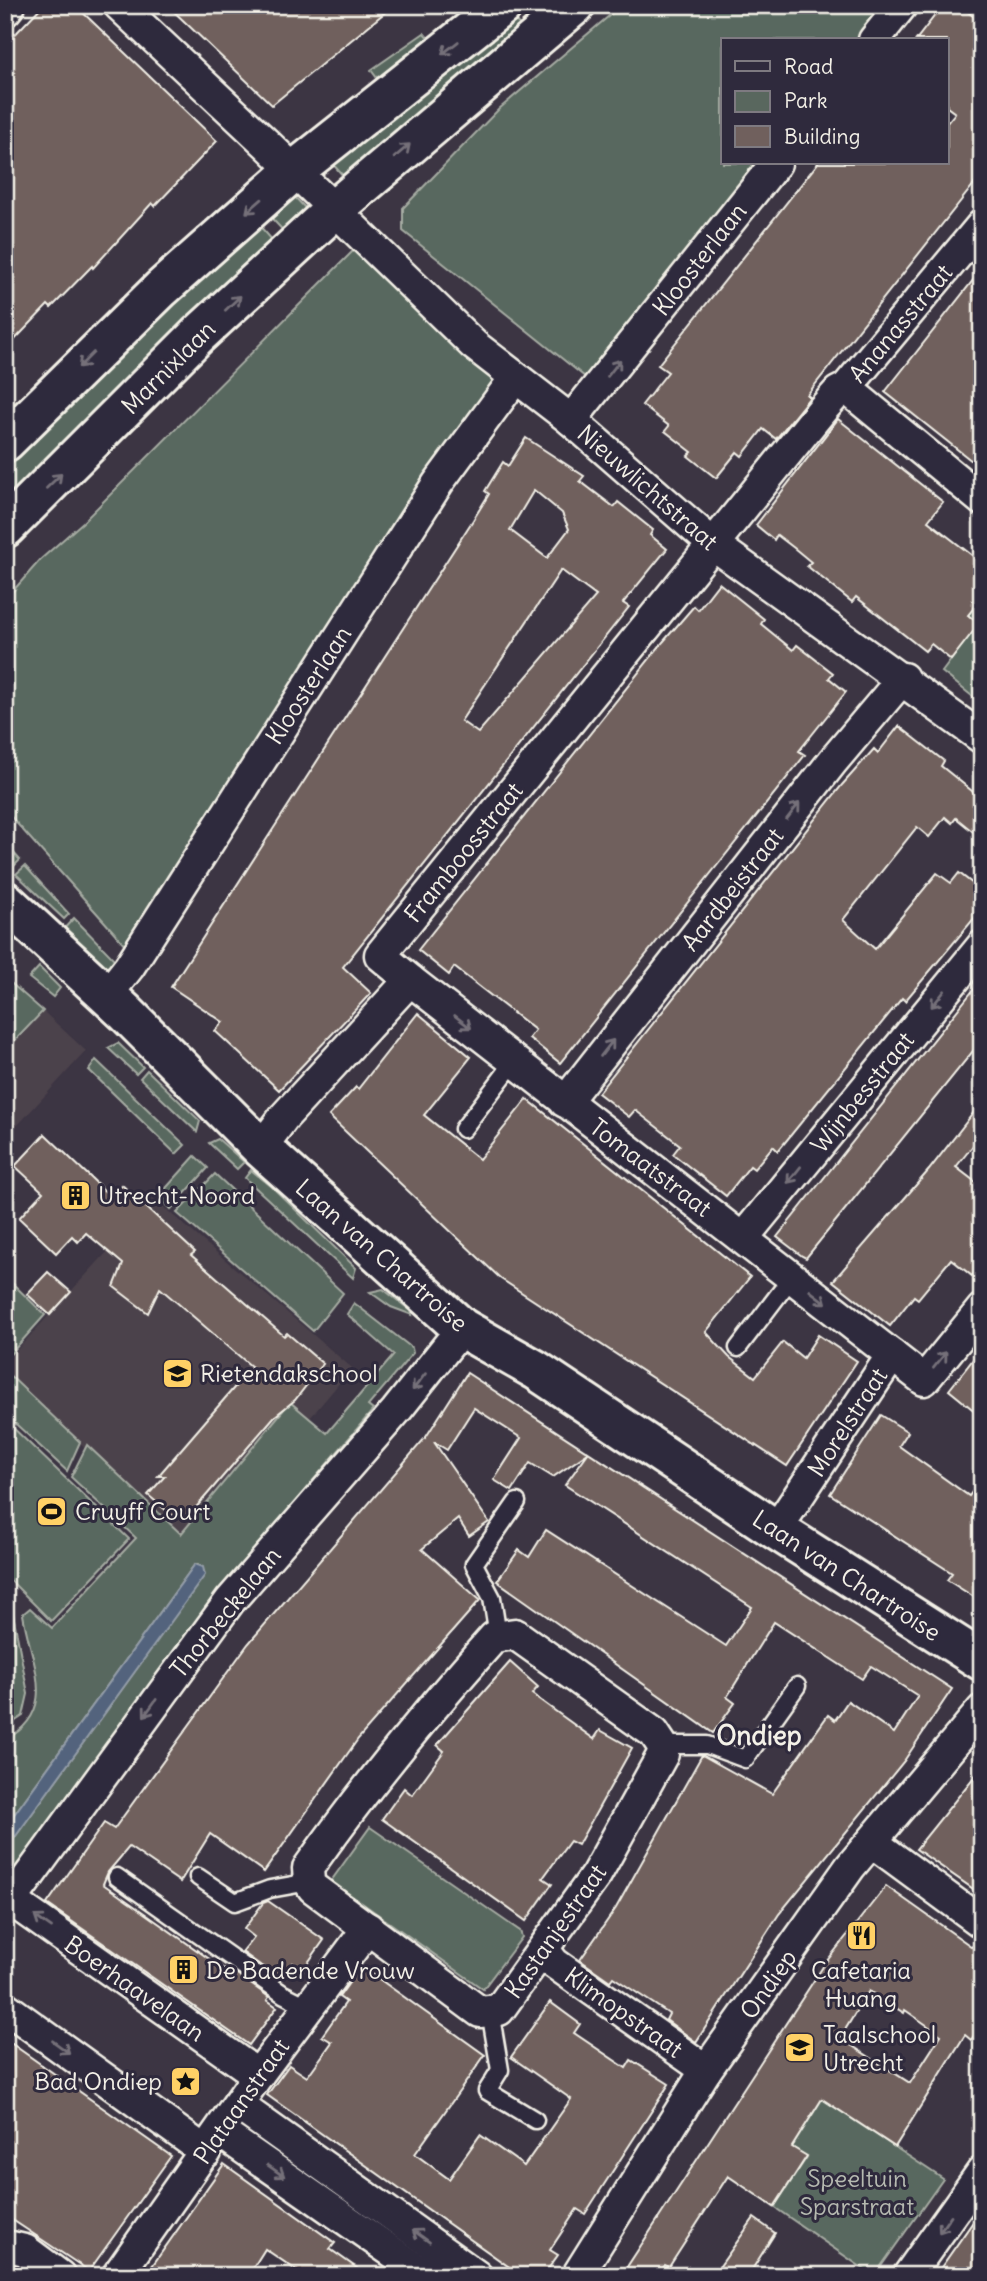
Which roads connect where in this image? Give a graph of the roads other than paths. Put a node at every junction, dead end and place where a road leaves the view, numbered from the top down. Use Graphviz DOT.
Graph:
graph roads {
  1 [pos="10,5"];
  2 [pos="119,5"];
  3 [pos="503,5"];
  4 [pos="575,5"];
  5 [pos="902,5"];
  6 [pos="5,10"];
  7 [pos="876,38"];
  8 [pos="774,164"];
  9 [pos="295,170"];
  10 [pos="335,209"];
  11 [pos="982,225"];
  12 [pos="515,379"];
  13 [pos="845,388"];
  14 [pos="570,420"];
  15 [pos="5,442"];
  16 [pos="982,500"];
  17 [pos="5,528"];
  18 [pos="714,545"];
  19 [pos="903,678"];
  20 [pos="982,738"];
  21 [pos="5,901"];
  22 [pos="982,946"];
  23 [pos="410,980"];
  24 [pos="107,995"];
  25 [pos="514,1062"];
  26 [pos="565,1102"];
  27 [pos="463,1129"];
  28 [pos="261,1148"];
  29 [pos="743,1238"];
  30 [pos="792,1277"];
  31 [pos="982,1309"];
  32 [pos="462,1328"];
  33 [pos="738,1348"];
  34 [pos="892,1355"];
  35 [pos="517,1502"];
  36 [pos="776,1530"];
  37 [pos="498,1636"];
  38 [pos="982,1661"];
  39 [pos="797,1686"];
  40 [pos="982,1710"];
  41 [pos="662,1745"];
  42 [pos="872,1842"];
  43 [pos="117,1877"];
  44 [pos="198,1877"];
  45 [pos="309,1882"];
  46 [pos="8,1905"];
  47 [pos="982,1923"];
  48 [pos="368,1928"];
  49 [pos="544,1950"];
  50 [pos="5,2007"];
  51 [pos="309,2007"];
  52 [pos="489,2011"];
  53 [pos="706,2070"];
  54 [pos="258,2075"];
  55 [pos="238,2105"];
  56 [pos="535,2120"];
  57 [pos="213,2142"];
  58 [pos="982,2172"];
  59 [pos="8,2249"];
  60 [pos="60,2276"];
  61 [pos="117,2276"];
  62 [pos="427,2276"];
  63 [pos="477,2276"];
  64 [pos="577,2276"];
  65 [pos="908,2276"];
  1 -- 6 [label="street"];
  2 -- 9 [label="street"];
  3 -- 9 [label="main road, one-way"];
  10 -- 4 [label="main road, Marnixlaan, one-way"];
  5 -- 7 [label="street"];
  14 -- 8 [label="street, Kloosterlaan, one-way"];
  9 -- 10 [label="street"];
  9 -- 15 [label="main road, one-way"];
  10 -- 12 [label="street, Nieuwlichtstraat"];
  17 -- 10 [label="main road, Marnixlaan, one-way"];
  11 -- 13 [label="street, Ananasstraat"];
  12 -- 14 [label="street, Nieuwlichtstraat"];
  12 -- 24 [label="street, Kloosterlaan"];
  13 -- 16 [label="street, Ananasstraat"];
  13 -- 18 [label="street, Ananasstraat"];
  14 -- 18 [label="street, Nieuwlichtstraat"];
  18 -- 19 [label="street, Nieuwlichtstraat"];
  18 -- 23 [label="street, Framboosstraat"];
  19 -- 20 [label="street, Nieuwlichtstraat"];
  26 -- 19 [label="street, Aardbeistraat, one-way"];
  21 -- 24 [label="main road, Laan van Chartroise"];
  22 -- 29 [label="street, Wijnbesstraat, one-way"];
  23 -- 25 [label="street, Tomaatstraat, one-way"];
  23 -- 28 [label="street"];
  24 -- 28 [label="main road, Laan van Chartroise"];
  25 -- 26 [label="street, Tomaatstraat"];
  25 -- 27 [label="lane"];
  26 -- 29 [label="street, Tomaatstraat"];
  28 -- 32 [label="main road, Laan van Chartroise"];
  29 -- 30 [label="street, Tomaatstraat"];
  30 -- 33 [label="lane"];
  30 -- 34 [label="street, Tomaatstraat, one-way"];
  34 -- 31 [label="street, Morelstraat, one-way"];
  32 -- 36 [label="main road, Laan van Chartroise"];
  32 -- 46 [label="street, Thorbeckelaan, one-way"];
  34 -- 36 [label="street, Morelstraat"];
  35 -- 37 [label="lane"];
  36 -- 38 [label="main road, Laan van Chartroise"];
  37 -- 41 [label="street"];
  37 -- 45 [label="street"];
  39 -- 41 [label="lane"];
  40 -- 42 [label="street, Ondiep"];
  41 -- 49 [label="street, Kastanjestraat"];
  42 -- 47 [label="street"];
  42 -- 53 [label="street, Ondiep"];
  43 -- 51 [label="lane"];
  44 -- 45 [label="lane"];
  45 -- 48 [label="street, Kastanjestraat"];
  54 -- 46 [label="street, Boerhaavelaan, one-way"];
  48 -- 51 [label="street, Plataanstraat"];
  48 -- 52 [label="street, Kastanjestraat"];
  49 -- 52 [label="street, Kastanjestraat"];
  49 -- 53 [label="street, Klimopstraat"];
  50 -- 57 [label="street, one-way"];
  51 -- 54 [label="street, Plataanstraat"];
  52 -- 56 [label="lane"];
  53 -- 64 [label="street, Ondiep"];
  54 -- 55 [label="street, Plataanstraat"];
  55 -- 57 [label="street, Plataanstraat"];
  63 -- 55 [label="street, one-way"];
  57 -- 61 [label="street, Plataanstraat"];
  57 -- 62 [label="street, one-way"];
  58 -- 65 [label="street, one-way"];
  59 -- 60 [label="street"];
}
